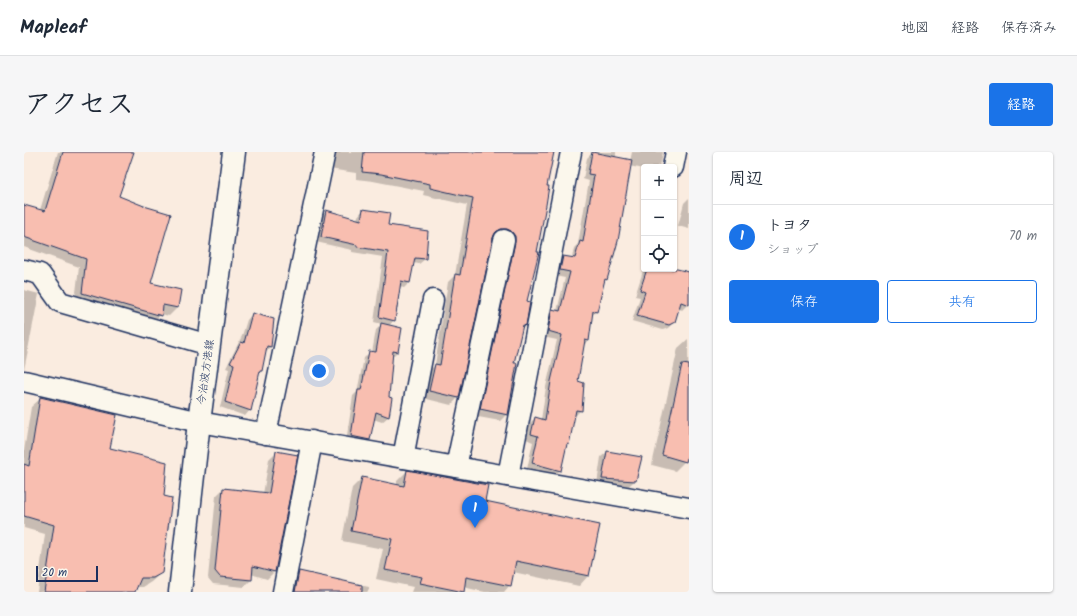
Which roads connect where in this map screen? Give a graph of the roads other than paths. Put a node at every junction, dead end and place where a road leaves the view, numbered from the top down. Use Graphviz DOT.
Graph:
graph roads {
  1 [pos="234,152"];
  2 [pos="325,152"];
  3 [pos="572,152"];
  4 [pos="676,152"];
  5 [pos="674,164"];
  6 [pos="504,240"];
  7 [pos="24,270"];
  8 [pos="433,300"];
  9 [pos="209,346"];
  10 [pos="24,381"];
  11 [pos="199,422"];
  12 [pos="266,434"];
  13 [pos="312,441"];
  14 [pos="403,458"];
  15 [pos="456,467"];
  16 [pos="508,476"];
  17 [pos="689,508"];
  18 [pos="180,592"];
  19 [pos="283,592"];
  1 -- 9 [label="main road, 今治波方港線"];
  2 -- 12 [label="street"];
  3 -- 16 [label="street"];
  4 -- 5 [label="street"];
  6 -- 15 [label="street"];
  7 -- 9 [label="street"];
  8 -- 14 [label="street"];
  9 -- 11 [label="main road, 今治波方港線"];
  10 -- 11 [label="street"];
  11 -- 12 [label="street"];
  11 -- 18 [label="main road, 今治波方港線"];
  12 -- 13 [label="street"];
  13 -- 14 [label="street"];
  13 -- 19 [label="street"];
  14 -- 15 [label="street"];
  15 -- 16 [label="street"];
  16 -- 17 [label="street"];
}
